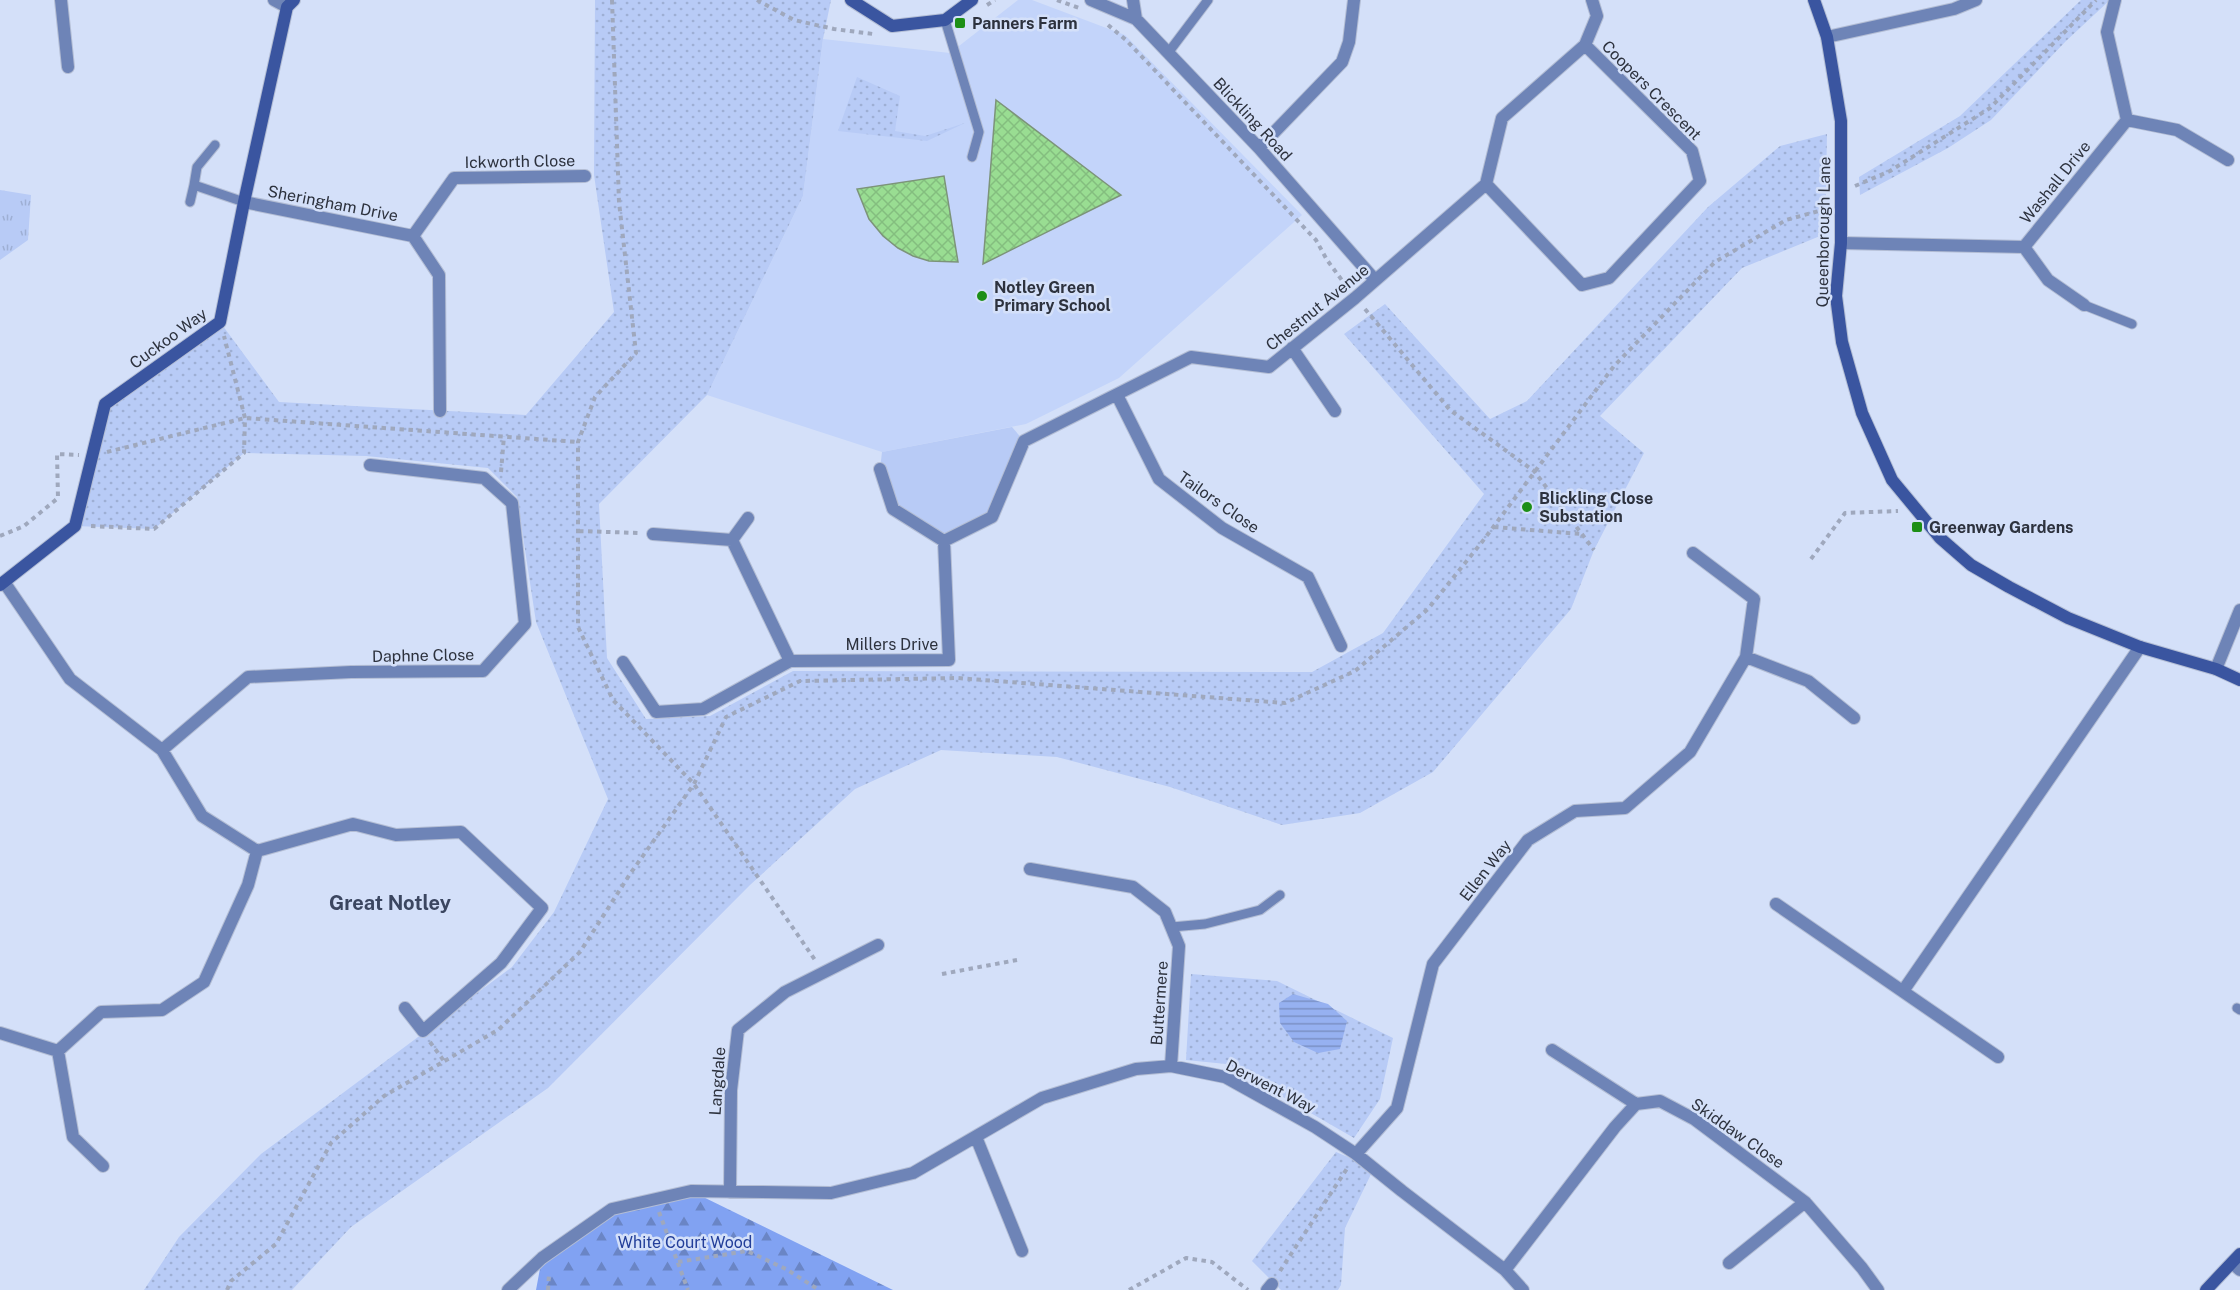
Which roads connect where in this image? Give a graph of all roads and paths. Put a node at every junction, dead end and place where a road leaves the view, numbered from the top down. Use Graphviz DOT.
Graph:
graph roads {
  1 [pos="62,0"];
  2 [pos="274,0"];
  3 [pos="612,0"];
  4 [pos="852,0"];
  5 [pos="972,0"];
  6 [pos="1058,0"];
  7 [pos="1133,0"];
  8 [pos="1208,0"];
  9 [pos="1354,0"];
  10 [pos="1592,0"];
  11 [pos="1814,0"];
  12 [pos="1976,0"];
  13 [pos="2097,0"];
  14 [pos="2115,0"];
  15 [pos="291,3"];
  16 [pos="1089,6"];
  17 [pos="1136,19"];
  18 [pos="945,20"];
  19 [pos="1103,21"];
  20 [pos="1827,37"];
  21 [pos="1585,45"];
  22 [pos="1168,53"];
  23 [pos="68,67"];
  24 [pos="2127,120"];
  25 [pos="215,145"];
  26 [pos="1259,148"];
  27 [pos="972,157"];
  28 [pos="2228,160"];
  29 [pos="585,176"];
  30 [pos="1486,184"];
  31 [pos="194,185"];
  32 [pos="1841,192"];
  33 [pos="190,202"];
  34 [pos="244,202"];
  35 [pos="413,236"];
  36 [pos="1841,243"];
  37 [pos="2024,246"];
  38 [pos="1375,280"];
  39 [pos="1355,298"];
  40 [pos="2084,305"];
  41 [pos="220,322"];
  42 [pos="2132,324"];
  43 [pos="1292,348"];
  44 [pos="1117,395"];
  45 [pos="440,411"];
  46 [pos="1335,411"];
  47 [pos="245,418"];
  48 [pos="504,436"];
  49 [pos="579,442"];
  50 [pos="93,455"];
  51 [pos="370,465"];
  52 [pos="880,469"];
  53 [pos="499,492"];
  54 [pos="1917,511"];
  55 [pos="748,518"];
  56 [pos="75,526"];
  57 [pos="1493,527"];
  58 [pos="579,531"];
  59 [pos="653,534"];
  60 [pos="1581,534"];
  61 [pos="0,536"];
  62 [pos="732,540"];
  63 [pos="944,541"];
  64 [pos="1594,550"];
  65 [pos="1693,553"];
  66 [pos="1811,559"];
  67 [pos="2,583"];
  68 [pos="2240,610"];
  69 [pos="1341,646"];
  70 [pos="2139,647"];
  71 [pos="1746,657"];
  72 [pos="790,661"];
  73 [pos="623,662"];
  74 [pos="2216,669"];
  75 [pos="2240,680"];
  76 [pos="1854,718"];
  77 [pos="162,750"];
  78 [pos="694,784"];
  79 [pos="257,851"];
  80 [pos="1030,869"];
  81 [pos="1280,895"];
  82 [pos="1776,904"];
  83 [pos="1172,927"];
  84 [pos="878,945"];
  85 [pos="1017,960"];
  86 [pos="824,972"];
  87 [pos="942,974"];
  88 [pos="1903,991"];
  89 [pos="405,1008"];
  90 [pos="423,1031"];
  91 [pos="0,1033"];
  92 [pos="1552,1050"];
  93 [pos="58,1051"];
  94 [pos="1998,1058"];
  95 [pos="444,1061"];
  96 [pos="1171,1066"];
  97 [pos="1636,1104"];
  98 [pos="976,1137"];
  99 [pos="1356,1154"];
  100 [pos="103,1166"];
  101 [pos="730,1192"];
  102 [pos="654,1200"];
  103 [pos="1805,1202"];
  104 [pos="1022,1251"];
  105 [pos="678,1262"];
  106 [pos="2237,1262"];
  107 [pos="1728,1263"];
  108 [pos="1505,1269"];
  109 [pos="1270,1287"];
  110 [pos="227,1290"];
  111 [pos="508,1290"];
  112 [pos="688,1290"];
  113 [pos="819,1290"];
  114 [pos="1129,1290"];
  115 [pos="1248,1290"];
  116 [pos="1523,1290"];
  117 [pos="1878,1290"];
  118 [pos="2206,1290"];
  1 -- 23 [label="street"];
  2 -- 15 [label="street"];
  3 -- 49 [label="path"];
  4 -- 18 [label="street"];
  5 -- 18 [label="street"];
  6 -- 16 [label="path"];
  7 -- 17 [label="street"];
  8 -- 22 [label="lane"];
  9 -- 26 [label="street"];
  10 -- 21 [label="street"];
  11 -- 20 [label="street, Queenborough Lane"];
  12 -- 20 [label="street"];
  13 -- 32 [label="path"];
  14 -- 24 [label="street"];
  15 -- 34 [label="street, Cuckoo Way"];
  16 -- 17 [label="street, Blickling Road"];
  17 -- 22 [label="street, Blickling Road"];
  18 -- 27 [label="lane"];
  19 -- 39 [label="path"];
  20 -- 32 [label="street, Queenborough Lane"];
  21 -- 30 [label="street"];
  21 -- 30 [label="street, Coopers Crescent"];
  22 -- 26 [label="street, Blickling Road"];
  24 -- 28 [label="street"];
  24 -- 37 [label="street, Washall Drive"];
  25 -- 31 [label="lane"];
  26 -- 38 [label="street, Blickling Road"];
  29 -- 35 [label="street, Ickworth Close"];
  30 -- 38 [label="street, Chestnut Avenue"];
  31 -- 33 [label="lane"];
  31 -- 34 [label="lane"];
  32 -- 36 [label="street, Queenborough Lane"];
  34 -- 35 [label="street, Sheringham Drive"];
  34 -- 41 [label="street, Cuckoo Way"];
  35 -- 45 [label="street, Sheringham Drive"];
  36 -- 37 [label="street, Washall Drive"];
  36 -- 54 [label="street, Queenborough Lane"];
  37 -- 40 [label="street"];
  38 -- 39 [label="street, Chestnut Avenue"];
  39 -- 43 [label="street, Chestnut Avenue"];
  39 -- 60 [label="path"];
  40 -- 42 [label="lane"];
  41 -- 47 [label="path"];
  41 -- 50 [label="street, Cuckoo Way"];
  43 -- 44 [label="street, Chestnut Avenue"];
  43 -- 46 [label="street"];
  44 -- 63 [label="street, Chestnut Avenue"];
  44 -- 69 [label="street, Tailors Close"];
  47 -- 48 [label="path"];
  47 -- 50 [label="path"];
  47 -- 56 [label="path"];
  48 -- 49 [label="path"];
  48 -- 53 [label="path"];
  49 -- 58 [label="path"];
  50 -- 56 [label="street, Cuckoo Way"];
  50 -- 61 [label="path"];
  51 -- 53 [label="street, Daphne Close"];
  52 -- 63 [label="street"];
  53 -- 77 [label="street, Daphne Close"];
  54 -- 66 [label="path"];
  54 -- 70 [label="street, Queenborough Lane"];
  55 -- 62 [label="street"];
  56 -- 67 [label="street"];
  57 -- 60 [label="path"];
  58 -- 59 [label="path"];
  58 -- 78 [label="path"];
  59 -- 62 [label="street"];
  60 -- 64 [label="path"];
  62 -- 72 [label="street"];
  63 -- 72 [label="street, Millers Drive"];
  65 -- 71 [label="street, Ellen Way"];
  67 -- 77 [label="street"];
  68 -- 74 [label="street"];
  70 -- 74 [label="street, Queenborough Lane"];
  70 -- 88 [label="street"];
  71 -- 76 [label="street"];
  71 -- 99 [label="street, Ellen Way"];
  72 -- 73 [label="street, Millers Drive"];
  74 -- 75 [label="street, Queenborough Lane"];
  77 -- 79 [label="street"];
  78 -- 86 [label="path"];
  78 -- 95 [label="path"];
  79 -- 90 [label="street"];
  79 -- 93 [label="street"];
  80 -- 83 [label="street, Buttermere"];
  81 -- 83 [label="lane"];
  82 -- 88 [label="street"];
  83 -- 96 [label="street, Buttermere"];
  84 -- 86 [label="street, Langdale"];
  85 -- 87 [label="path"];
  86 -- 101 [label="street, Langdale"];
  88 -- 94 [label="street"];
  89 -- 90 [label="street"];
  90 -- 95 [label="path"];
  91 -- 93 [label="street"];
  92 -- 97 [label="street"];
  93 -- 100 [label="street"];
  95 -- 110 [label="path"];
  96 -- 98 [label="street, Derwent Way"];
  96 -- 99 [label="street, Derwent Way"];
  97 -- 103 [label="street, Skiddaw Close"];
  97 -- 108 [label="street"];
  98 -- 101 [label="street, Derwent Way"];
  98 -- 104 [label="street"];
  99 -- 108 [label="street, Derwent Way"];
  99 -- 109 [label="path"];
  101 -- 102 [label="street, Derwent Way"];
  102 -- 105 [label="path"];
  102 -- 111 [label="street, Derwent Way"];
  103 -- 107 [label="street"];
  103 -- 117 [label="street, Skiddaw Close"];
  105 -- 112 [label="path"];
  105 -- 113 [label="path"];
  106 -- 118 [label="street"];
  108 -- 116 [label="street, Derwent Way"];
  114 -- 115 [label="path"];
}
